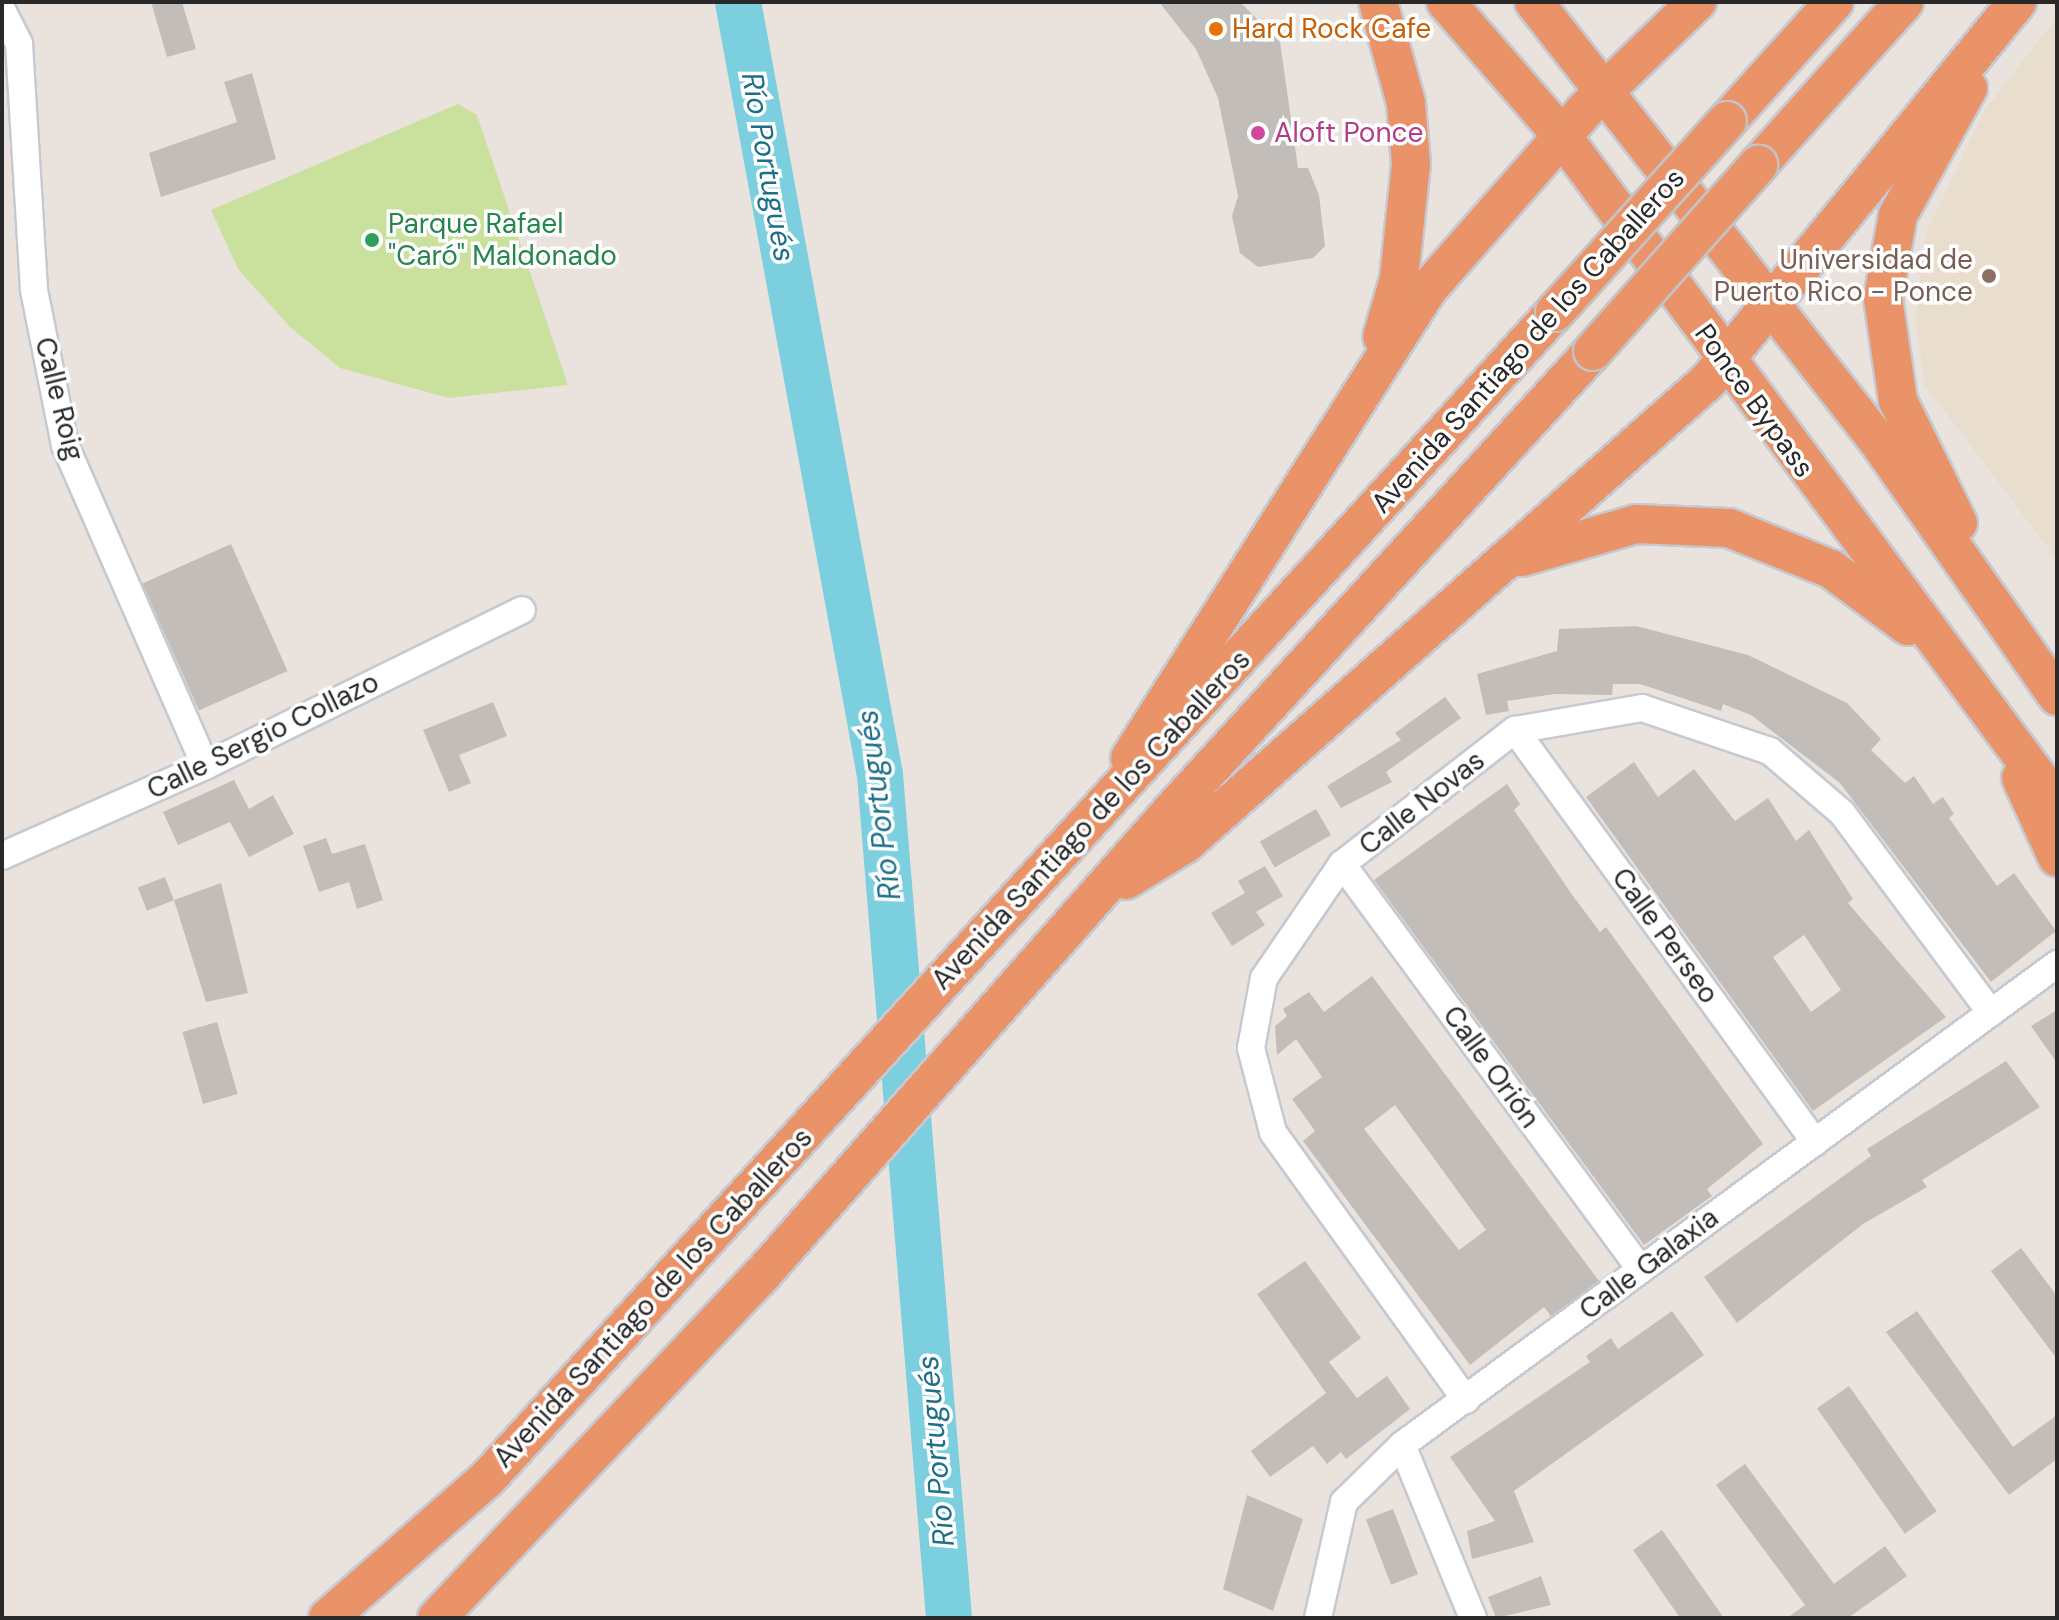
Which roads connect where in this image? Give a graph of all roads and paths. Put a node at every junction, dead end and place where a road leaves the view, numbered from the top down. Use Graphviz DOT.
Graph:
graph roads {
  1 [pos="1378,2"];
  2 [pos="1446,2"];
  3 [pos="1534,2"];
  4 [pos="1697,2"];
  5 [pos="1834,2"];
  6 [pos="1904,2"];
  7 [pos="2018,2"];
  8 [pos="2,10"];
  9 [pos="1607,88"];
  10 [pos="1562,136"];
  11 [pos="1771,301"];
  12 [pos="1724,361"];
  13 [pos="1356,403"];
  14 [pos="1497,566"];
  15 [pos="522,610"];
  16 [pos="2000,617"];
  17 [pos="1941,649"];
  18 [pos="2057,696"];
  19 [pos="1515,730"];
  20 [pos="1155,731"];
  21 [pos="2013,744"];
  22 [pos="205,766"];
  23 [pos="2057,803"];
  24 [pos="2,856"];
  25 [pos="2057,857"];
  26 [pos="1342,864"];
  27 [pos="1090,901"];
  28 [pos="2057,964"];
  29 [pos="1991,1013"];
  30 [pos="1815,1142"];
  31 [pos="1641,1270"];
  32 [pos="1466,1400"];
  33 [pos="1402,1445"];
  34 [pos="328,1618"];
  35 [pos="437,1618"];
  36 [pos="1318,1618"];
  37 [pos="1473,1618"];
  1 -- 13 [label="highway"];
  2 -- 10 [label="highway, Ponce Bypass"];
  3 -- 9 [label="highway"];
  4 -- 9 [label="highway"];
  5 -- 20 [label="highway, Avenida Santiago de los Caballeros, bridge"];
  6 -- 27 [label="highway, Avenida Santiago de los Caballeros, bridge"];
  7 -- 11 [label="highway"];
  7 -- 16 [label="highway"];
  8 -- 22 [label="street, Calle Roig"];
  9 -- 10 [label="highway"];
  9 -- 11 [label="highway"];
  10 -- 12 [label="highway, Ponce Bypass"];
  10 -- 13 [label="highway"];
  11 -- 12 [label="highway"];
  11 -- 16 [label="highway"];
  12 -- 14 [label="highway"];
  12 -- 17 [label="highway, Ponce Bypass"];
  13 -- 20 [label="highway"];
  14 -- 17 [label="highway"];
  14 -- 27 [label="highway"];
  15 -- 22 [label="street, Calle Sergio Collazo"];
  16 -- 18 [label="highway"];
  17 -- 21 [label="highway, Ponce Bypass"];
  19 -- 26 [label="street, Calle Novas"];
  19 -- 29 [label="street, Calle Novas"];
  19 -- 30 [label="street, Calle Perseo"];
  20 -- 34 [label="highway, Avenida Santiago de los Caballeros"];
  21 -- 23 [label="highway, Ponce Bypass"];
  21 -- 25 [label="highway"];
  22 -- 24 [label="street, Calle Sergio Collazo"];
  26 -- 31 [label="street, Calle Orión"];
  26 -- 32 [label="street, Calle Novas"];
  27 -- 35 [label="highway, Avenida Santiago de los Caballeros"];
  28 -- 29 [label="street, Calle Galaxia"];
  29 -- 30 [label="street, Calle Galaxia"];
  30 -- 31 [label="street, Calle Galaxia"];
  31 -- 32 [label="street, Calle Galaxia"];
  32 -- 33 [label="street, Calle Galaxia"];
  33 -- 36 [label="street, Calle Galaxia"];
  33 -- 37 [label="street"];
}
